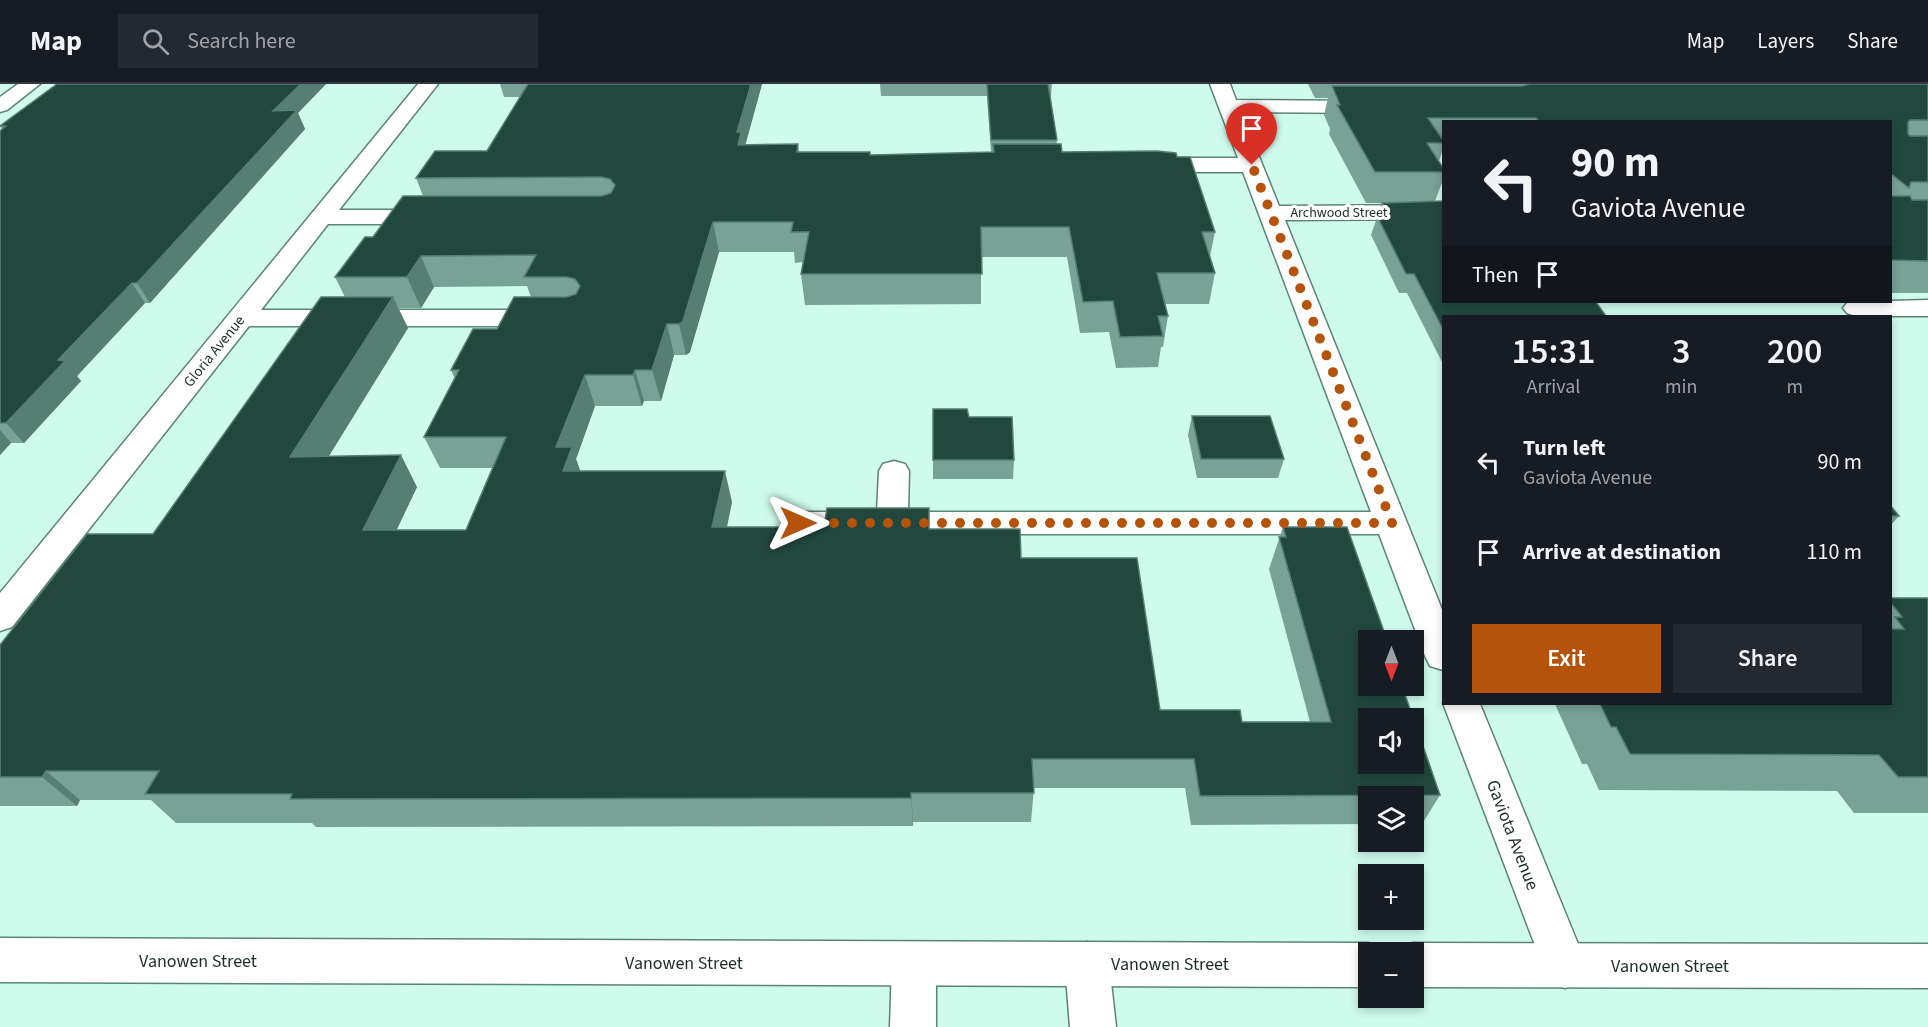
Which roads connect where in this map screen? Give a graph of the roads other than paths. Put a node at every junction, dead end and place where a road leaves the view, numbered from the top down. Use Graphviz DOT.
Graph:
graph roads {
  1 [pos="30,84"];
  2 [pos="428,84"];
  3 [pos="1224,95"];
  4 [pos="0,106"];
  5 [pos="1390,107"];
  6 [pos="1127,165"];
  7 [pos="1252,165"];
  8 [pos="1442,212"];
  9 [pos="1270,213"];
  10 [pos="321,217"];
  11 [pos="453,217"];
  12 [pos="1856,308"];
  13 [pos="1928,308"];
  14 [pos="241,318"];
  15 [pos="575,318"];
  16 [pos="894,471"];
  17 [pos="798,523"];
  18 [pos="892,523"];
  19 [pos="1392,523"];
  20 [pos="0,618"];
  21 [pos="1442,653"];
  22 [pos="1461,705"];
  23 [pos="0,960"];
  24 [pos="914,964"];
  25 [pos="1087,964"];
  26 [pos="1358,965"];
  27 [pos="1424,965"];
  28 [pos="1565,966"];
  29 [pos="1928,966"];
  30 [pos="913,1027"];
  31 [pos="1093,1027"];
  1 -- 4 [label="street"];
  2 -- 10 [label="street, Gloria Avenue"];
  3 -- 5 [label="street"];
  3 -- 7 [label="street"];
  6 -- 7 [label="street"];
  7 -- 9 [label="street"];
  8 -- 9 [label="street, Archwood Street"];
  9 -- 19 [label="street"];
  10 -- 11 [label="street"];
  10 -- 14 [label="street, Gloria Avenue"];
  12 -- 13 [label="street"];
  14 -- 15 [label="street"];
  14 -- 20 [label="street, Gloria Avenue"];
  16 -- 18 [label="street"];
  17 -- 18 [label="street"];
  18 -- 19 [label="street"];
  19 -- 21 [label="street"];
  22 -- 28 [label="street, Gaviota Avenue"];
  23 -- 24 [label="street, Vanowen Street"];
  24 -- 25 [label="street, Vanowen Street"];
  24 -- 30 [label="street"];
  25 -- 26 [label="street, Vanowen Street"];
  25 -- 31 [label="street"];
  27 -- 28 [label="street, Vanowen Street"];
  28 -- 29 [label="street, Vanowen Street"];
}
